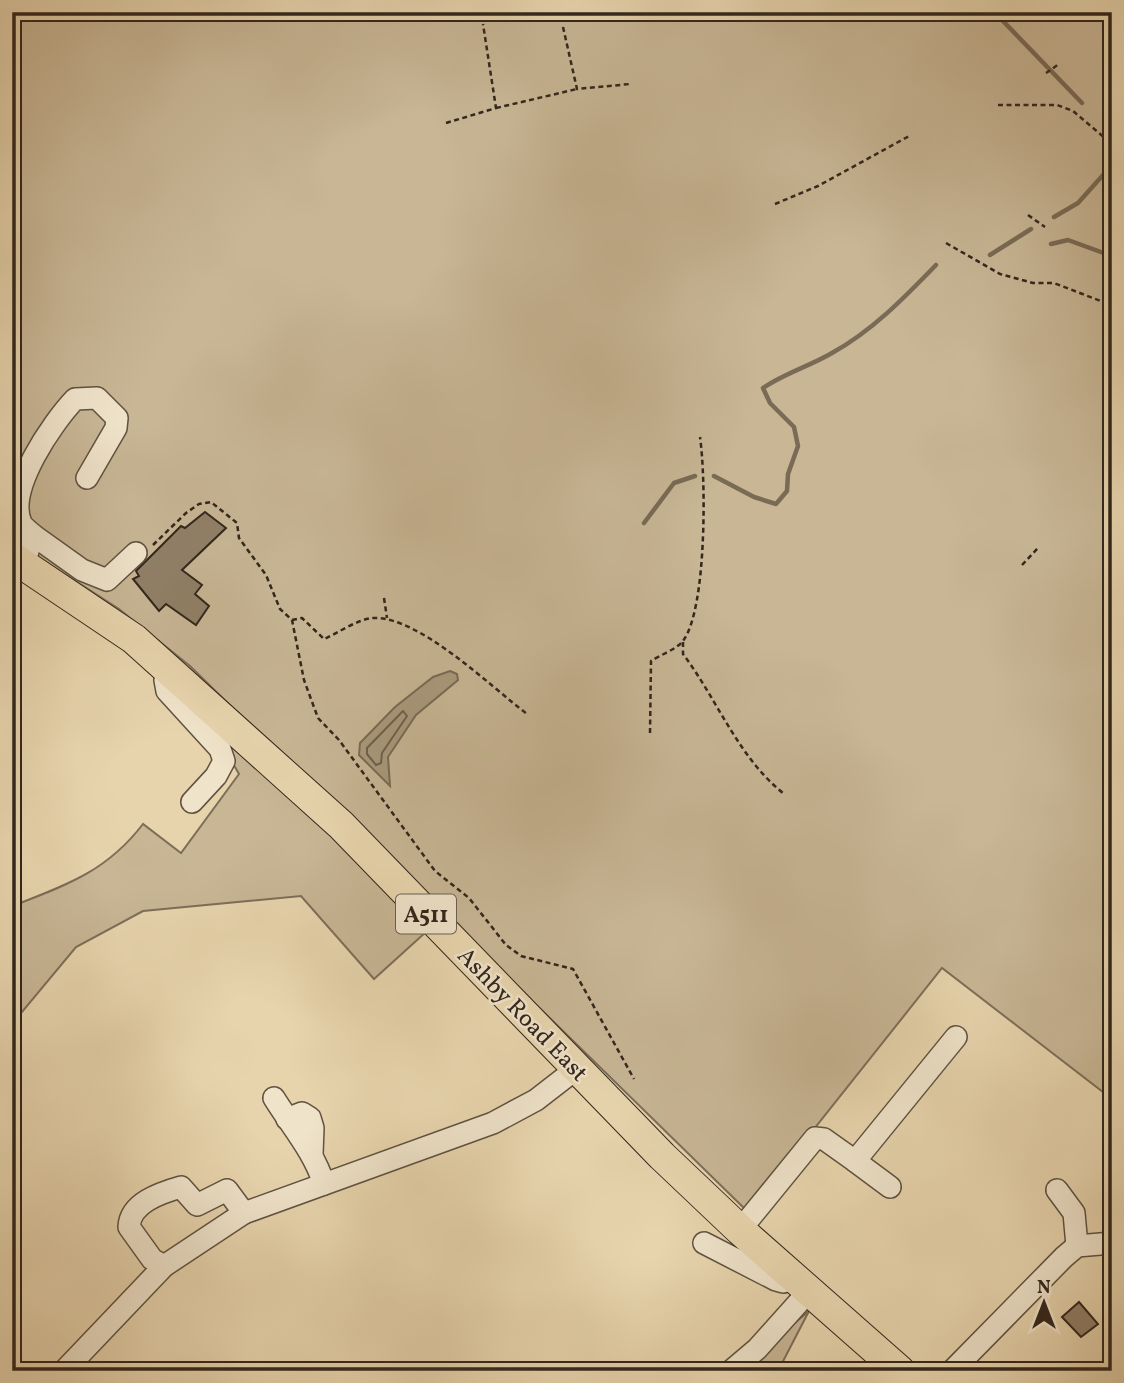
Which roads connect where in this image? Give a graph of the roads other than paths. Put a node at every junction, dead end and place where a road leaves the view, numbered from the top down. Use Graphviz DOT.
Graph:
graph roads {
  1 [pos="87,478"];
  2 [pos="33,535"];
  3 [pos="142,552"];
  4 [pos="18,560"];
  5 [pos="173,672"];
  6 [pos="192,802"];
  7 [pos="956,1037"];
  8 [pos="576,1069"];
  9 [pos="274,1098"];
  10 [pos="855,1161"];
  11 [pos="324,1184"];
  12 [pos="890,1187"];
  13 [pos="1057,1189"];
  14 [pos="244,1213"];
  15 [pos="740,1230"];
  16 [pos="704,1243"];
  17 [pos="1112,1243"];
  18 [pos="1071,1251"];
  19 [pos="164,1266"];
  20 [pos="806,1289"];
  21 [pos="65,1371"];
  22 [pos="731,1371"];
  23 [pos="900,1371"];
  24 [pos="952,1371"];
  1 -- 2 [label="street"];
  2 -- 3 [label="street"];
  2 -- 4 [label="street"];
  4 -- 5 [label="highway, Ashby Road East / A511"];
  5 -- 6 [label="street"];
  5 -- 8 [label="highway, Ashby Road East / A511"];
  7 -- 10 [label="street"];
  8 -- 11 [label="street"];
  8 -- 15 [label="highway, Ashby Road East / A511"];
  9 -- 11 [label="street"];
  10 -- 12 [label="street"];
  10 -- 15 [label="street"];
  11 -- 14 [label="street"];
  13 -- 18 [label="street"];
  14 -- 19 [label="street"];
  14 -- 19 [label="street"];
  15 -- 20 [label="highway, Ashby Road East / A511"];
  16 -- 20 [label="street"];
  17 -- 18 [label="street"];
  18 -- 24 [label="street"];
  19 -- 21 [label="street"];
  20 -- 22 [label="street"];
  20 -- 23 [label="highway, Ashby Road East / A511"];
}
